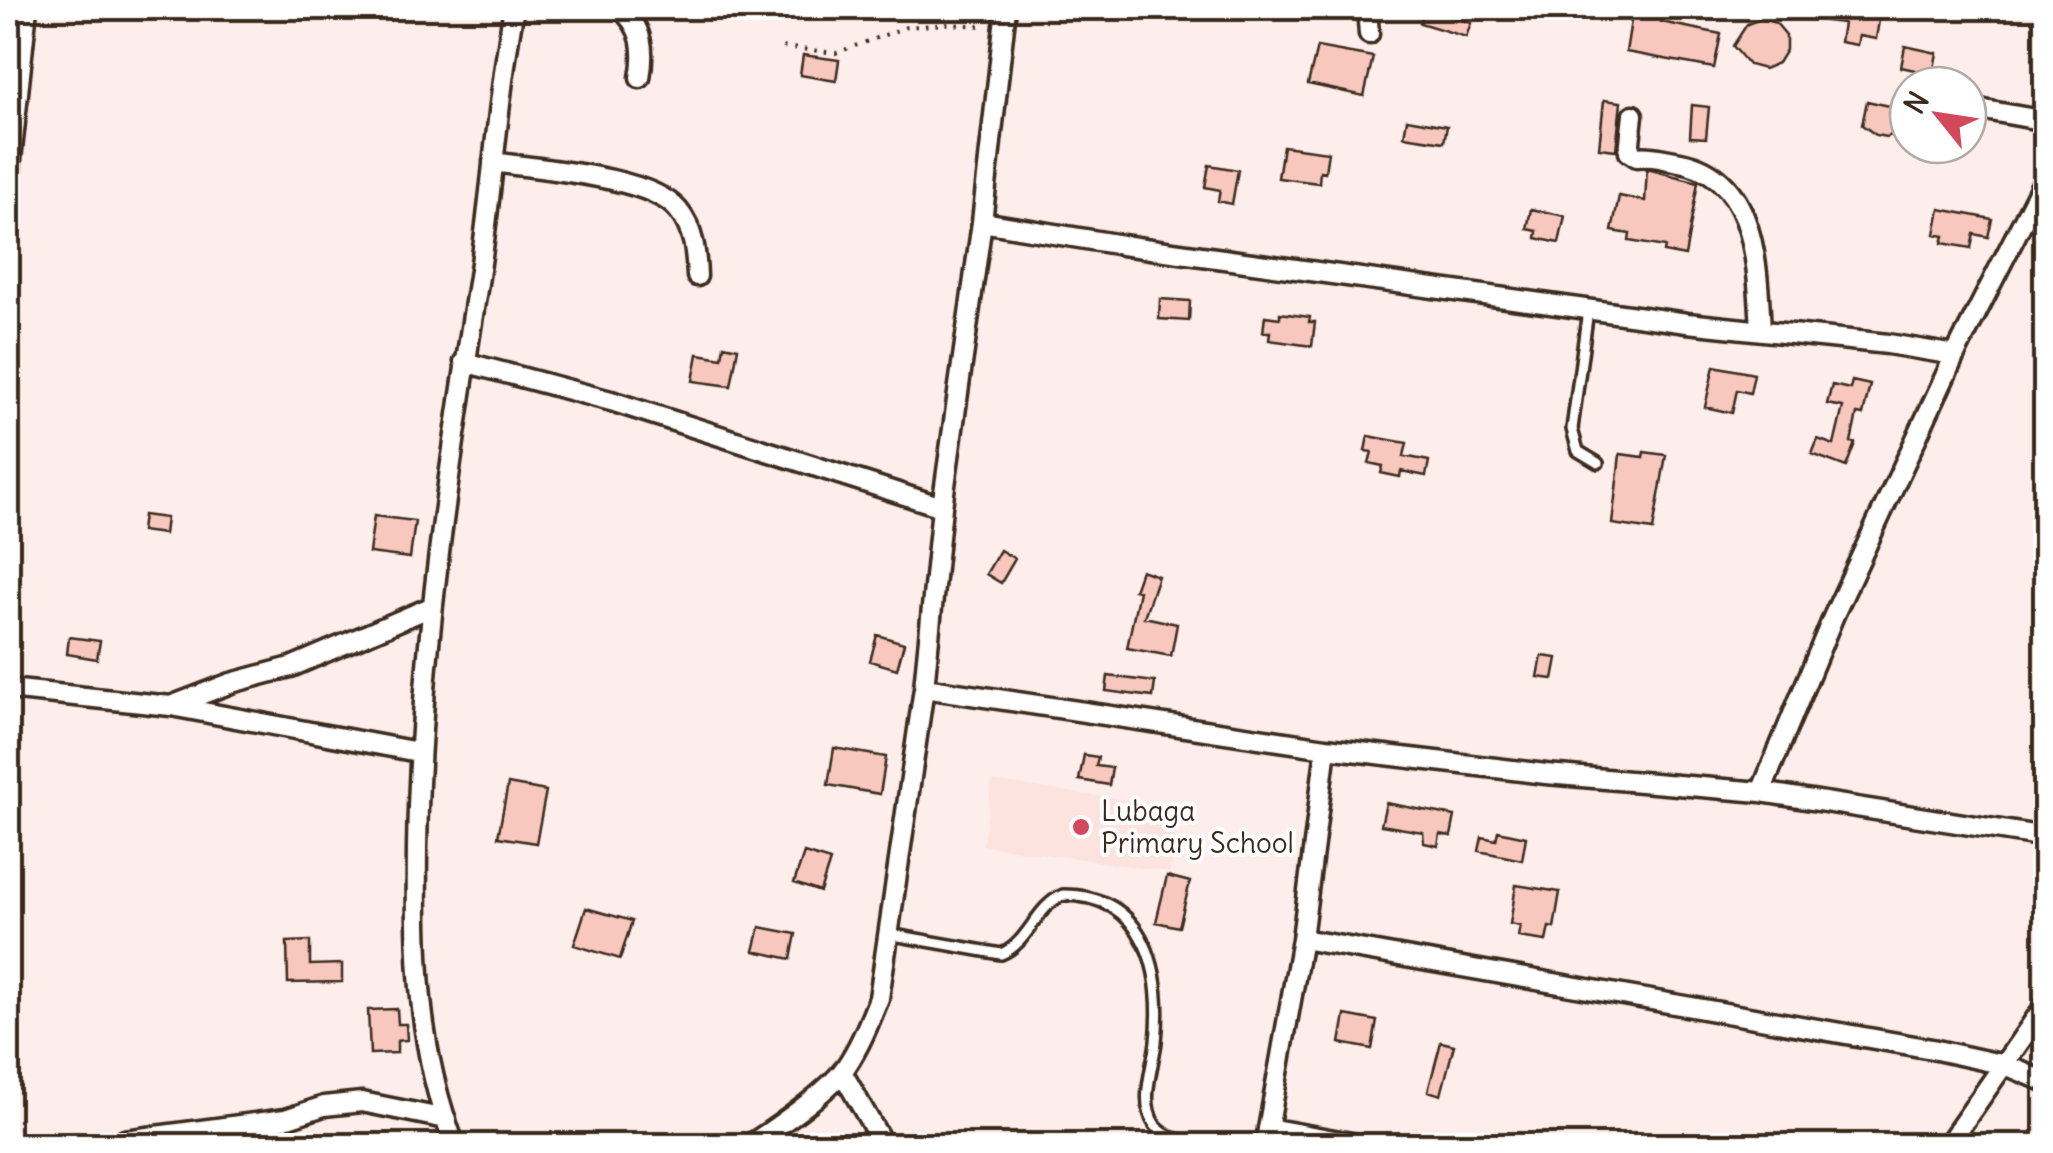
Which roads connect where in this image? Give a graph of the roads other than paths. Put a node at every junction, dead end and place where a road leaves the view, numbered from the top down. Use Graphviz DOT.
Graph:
graph roads {
  1 [pos="27,8"];
  2 [pos="514,8"];
  3 [pos="620,8"];
  4 [pos="1006,8"];
  5 [pos="1368,8"];
  6 [pos="1369,34"];
  7 [pos="640,78"];
  8 [pos="1988,110"];
  9 [pos="1633,115"];
  10 [pos="2046,120"];
  11 [pos="493,162"];
  12 [pos="2046,176"];
  13 [pos="8,188"];
  14 [pos="982,222"];
  15 [pos="697,276"];
  16 [pos="1588,310"];
  17 [pos="1761,330"];
  18 [pos="1955,355"];
  19 [pos="464,362"];
  20 [pos="1598,464"];
  21 [pos="942,506"];
  22 [pos="432,607"];
  23 [pos="924,688"];
  24 [pos="8,689"];
  25 [pos="171,706"];
  26 [pos="1326,748"];
  27 [pos="418,752"];
  28 [pos="1762,792"];
  29 [pos="2046,837"];
  30 [pos="888,934"];
  31 [pos="1302,939"];
  32 [pos="2046,1004"];
  33 [pos="2005,1066"];
  34 [pos="842,1072"];
  35 [pos="2046,1082"];
  36 [pos="446,1119"];
  37 [pos="1266,1137"];
  38 [pos="1365,1145"];
  39 [pos="116,1146"];
  40 [pos="455,1146"];
  41 [pos="748,1146"];
  42 [pos="884,1146"];
  43 [pos="1204,1146"];
  44 [pos="1947,1146"];
  1 -- 13 [label="street"];
  2 -- 11 [label="street"];
  3 -- 7 [label="street"];
  4 -- 14 [label="street"];
  5 -- 6 [label="street"];
  8 -- 10 [label="street"];
  9 -- 17 [label="street"];
  11 -- 15 [label="street"];
  11 -- 19 [label="street"];
  12 -- 18 [label="street"];
  14 -- 16 [label="street"];
  14 -- 21 [label="street"];
  16 -- 17 [label="street"];
  16 -- 20 [label="lane"];
  17 -- 18 [label="street"];
  18 -- 28 [label="street"];
  19 -- 21 [label="street"];
  19 -- 22 [label="street"];
  21 -- 23 [label="street"];
  22 -- 25 [label="street"];
  22 -- 27 [label="street"];
  23 -- 26 [label="street"];
  23 -- 30 [label="street"];
  24 -- 25 [label="street"];
  25 -- 27 [label="street"];
  26 -- 28 [label="street"];
  26 -- 31 [label="street"];
  27 -- 36 [label="street"];
  28 -- 29 [label="street"];
  30 -- 34 [label="street"];
  30 -- 43 [label="lane"];
  31 -- 33 [label="street"];
  31 -- 37 [label="street"];
  32 -- 33 [label="street"];
  33 -- 35 [label="street"];
  33 -- 44 [label="street"];
  34 -- 41 [label="street"];
  34 -- 42 [label="street"];
  36 -- 39 [label="street"];
  36 -- 40 [label="street"];
  37 -- 38 [label="street"];
}
